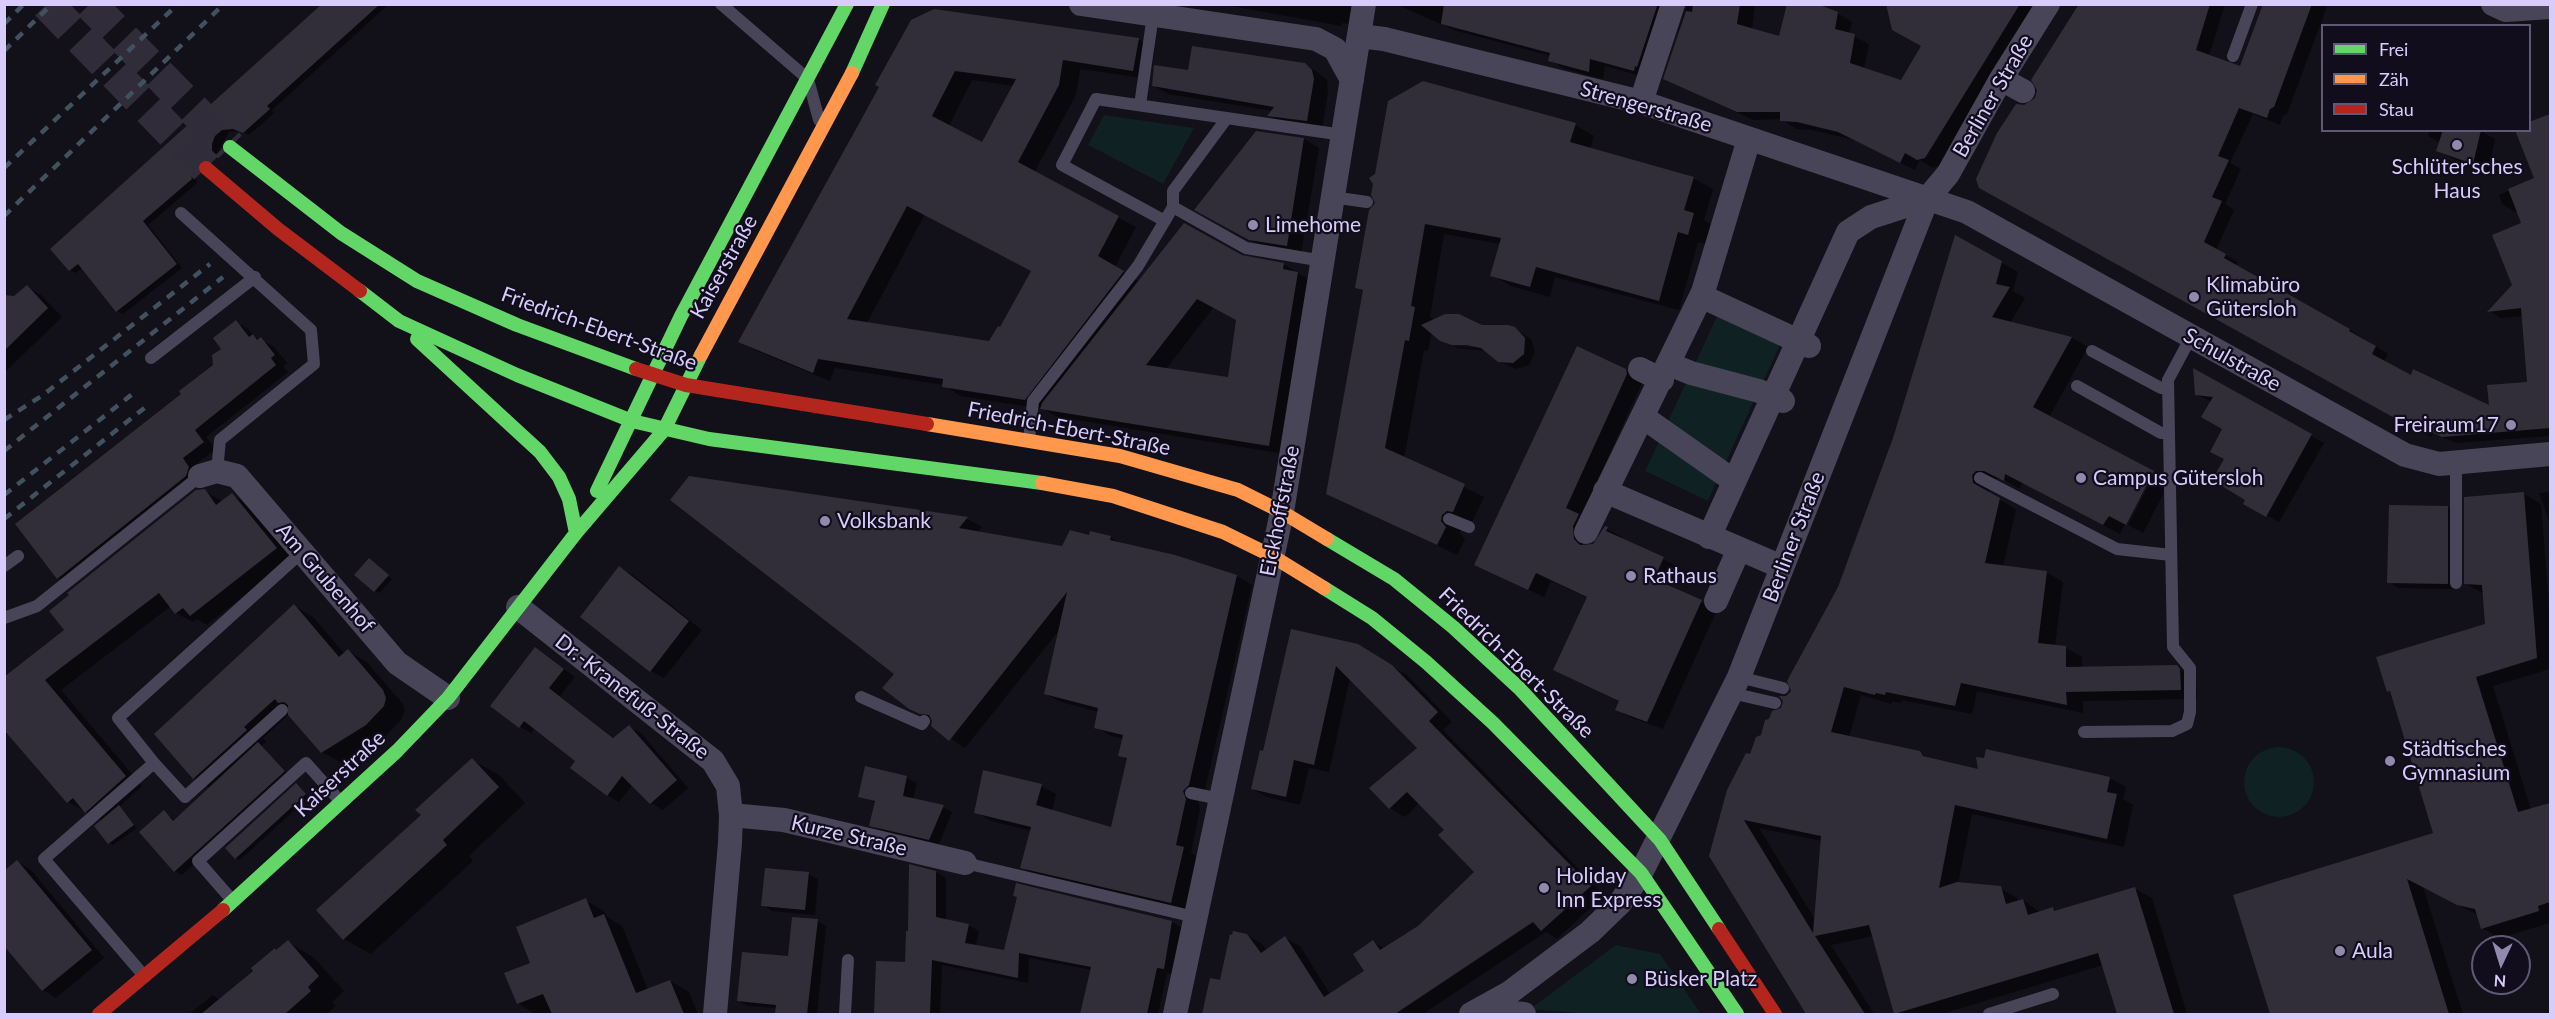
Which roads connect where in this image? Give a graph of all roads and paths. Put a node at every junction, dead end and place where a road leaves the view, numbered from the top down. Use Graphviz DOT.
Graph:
graph roads {
  1 [pos="721,4"];
  2 [pos="847,4"];
  3 [pos="1081,4"];
  4 [pos="1364,4"];
  5 [pos="1673,4"];
  6 [pos="2048,4"];
  7 [pos="2252,4"];
  8 [pos="2493,4"];
  9 [pos="870,7"];
  10 [pos="2550,7"];
  11 [pos="1153,15"];
  12 [pos="1359,36"];
  13 [pos="2233,56"];
  14 [pos="2001,79"];
  15 [pos="808,80"];
  16 [pos="1352,80"];
  17 [pos="2023,91"];
  18 [pos="1641,102"];
  19 [pos="1140,105"];
  20 [pos="1227,118"];
  21 [pos="822,130"];
  22 [pos="1343,135"];
  23 [pos="1749,139"];
  24 [pos="230,147"];
  25 [pos="206,168"];
  26 [pos="1332,197"];
  27 [pos="1927,199"];
  28 [pos="1367,202"];
  29 [pos="1173,207"];
  30 [pos="181,213"];
  31 [pos="1165,221"];
  32 [pos="1323,261"];
  33 [pos="255,278"];
  34 [pos="1701,296"];
  35 [pos="399,321"];
  36 [pos="2192,337"];
  37 [pos="1804,343"];
  38 [pos="2092,351"];
  39 [pos="151,358"];
  40 [pos="1640,369"];
  41 [pos="1665,372"];
  42 [pos="653,375"];
  43 [pos="686,385"];
  44 [pos="2077,386"];
  45 [pos="2168,388"];
  46 [pos="1778,399"];
  47 [pos="1643,417"];
  48 [pos="632,421"];
  49 [pos="664,430"];
  50 [pos="2169,433"];
  51 [pos="1029,440"];
  52 [pos="2550,454"];
  53 [pos="2456,462"];
  54 [pos="208,474"];
  55 [pos="1980,478"];
  56 [pos="1734,481"];
  57 [pos="1605,491"];
  58 [pos="1282,512"];
  59 [pos="1449,519"];
  60 [pos="1469,527"];
  61 [pos="1586,532"];
  62 [pos="576,533"];
  63 [pos="1709,537"];
  64 [pos="1739,549"];
  65 [pos="302,552"];
  66 [pos="1272,555"];
  67 [pos="2171,555"];
  68 [pos="18,556"];
  69 [pos="4,567"];
  70 [pos="1782,567"];
  71 [pos="2456,584"];
  72 [pos="1716,601"];
  73 [pos="518,607"];
  74 [pos="4,618"];
  75 [pos="1735,685"];
  76 [pos="1784,688"];
  77 [pos="861,697"];
  78 [pos="448,698"];
  79 [pos="1775,703"];
  80 [pos="282,710"];
  81 [pos="924,721"];
  82 [pos="2084,732"];
  83 [pos="154,763"];
  84 [pos="1191,793"];
  85 [pos="1220,799"];
  86 [pos="341,802"];
  87 [pos="731,815"];
  88 [pos="1660,840"];
  89 [pos="965,863"];
  90 [pos="1641,873"];
  91 [pos="233,901"];
  92 [pos="1195,917"];
  93 [pos="848,960"];
  94 [pos="145,977"];
  95 [pos="2053,994"];
  96 [pos="1475,1012"];
  97 [pos="99,1014"];
  98 [pos="715,1014"];
  99 [pos="845,1014"];
  100 [pos="1175,1014"];
  101 [pos="1524,1014"];
  102 [pos="1737,1014"];
  103 [pos="1775,1014"];
  104 [pos="1989,1014"];
  1 -- 15 [label="lane"];
  2 -- 15 [label="main road, Kaiserstraße"];
  3 -- 11 [label="street"];
  4 -- 12 [label="street, Eickhoffstraße"];
  5 -- 18 [label="street"];
  6 -- 14 [label="street, Berliner Straße"];
  7 -- 13 [label="lane"];
  8 -- 10 [label="street"];
  9 -- 21 [label="main road, Kaiserstraße"];
  11 -- 16 [label="street"];
  11 -- 19 [label="lane"];
  12 -- 16 [label="street, Eickhoffstraße"];
  12 -- 18 [label="street, Strengerstraße"];
  14 -- 17 [label="street"];
  14 -- 27 [label="street, Berliner Straße"];
  15 -- 21 [label="lane"];
  15 -- 42 [label="main road, Kaiserstraße"];
  16 -- 22 [label="street, Eickhoffstraße"];
  18 -- 23 [label="street, Strengerstraße"];
  19 -- 20 [label="lane"];
  19 -- 31 [label="lane"];
  20 -- 22 [label="lane"];
  20 -- 29 [label="lane"];
  21 -- 43 [label="main road, Kaiserstraße"];
  22 -- 26 [label="street, Eickhoffstraße"];
  23 -- 27 [label="street, Strengerstraße"];
  23 -- 34 [label="street"];
  24 -- 42 [label="main road, Friedrich-Ebert-Straße"];
  25 -- 35 [label="main road"];
  26 -- 28 [label="lane"];
  26 -- 32 [label="street, Eickhoffstraße"];
  27 -- 36 [label="street, Schulstraße"];
  27 -- 37 [label="street"];
  27 -- 70 [label="street, Berliner Straße"];
  29 -- 31 [label="lane"];
  29 -- 32 [label="lane"];
  30 -- 33 [label="lane"];
  31 -- 51 [label="lane"];
  32 -- 58 [label="street, Eickhoffstraße"];
  33 -- 39 [label="lane"];
  33 -- 54 [label="lane"];
  34 -- 37 [label="street"];
  34 -- 41 [label="street"];
  35 -- 48 [label="main road"];
  35 -- 62 [label="main road"];
  36 -- 45 [label="lane"];
  36 -- 53 [label="street, Schulstraße"];
  37 -- 46 [label="street"];
  38 -- 45 [label="lane"];
  40 -- 41 [label="street"];
  41 -- 46 [label="street"];
  41 -- 47 [label="street"];
  42 -- 43 [label="main road, Friedrich-Ebert-Straße"];
  42 -- 48 [label="main road, Kaiserstraße"];
  43 -- 49 [label="main road, Kaiserstraße"];
  43 -- 51 [label="main road, Friedrich-Ebert-Straße"];
  44 -- 50 [label="lane"];
  45 -- 50 [label="lane"];
  46 -- 56 [label="street"];
  47 -- 56 [label="street"];
  47 -- 57 [label="street"];
  48 -- 49 [label="main road"];
  48 -- 62 [label="main road, Kaiserstraße"];
  49 -- 62 [label="main road, Kaiserstraße"];
  49 -- 66 [label="main road"];
  50 -- 67 [label="lane"];
  51 -- 58 [label="main road, Friedrich-Ebert-Straße"];
  52 -- 53 [label="street, Schulstraße"];
  53 -- 71 [label="lane"];
  54 -- 65 [label="street, Am Grubenhof"];
  54 -- 74 [label="lane"];
  55 -- 67 [label="lane"];
  56 -- 63 [label="street"];
  57 -- 61 [label="street"];
  57 -- 63 [label="street"];
  58 -- 66 [label="street, Eickhoffstraße"];
  58 -- 88 [label="main road, Friedrich-Ebert-Straße"];
  59 -- 60 [label="lane"];
  62 -- 73 [label="main road, Kaiserstraße"];
  63 -- 64 [label="street"];
  64 -- 70 [label="street"];
  64 -- 72 [label="street"];
  65 -- 78 [label="street, Am Grubenhof"];
  65 -- 83 [label="lane"];
  66 -- 85 [label="street, Eickhoffstraße"];
  66 -- 90 [label="main road"];
  67 -- 82 [label="lane"];
  68 -- 69 [label="lane"];
  70 -- 75 [label="street, Berliner Straße"];
  73 -- 78 [label="main road, Kaiserstraße"];
  73 -- 87 [label="street, Dr.-Kranefuß-Straße"];
  75 -- 76 [label="lane"];
  75 -- 79 [label="lane"];
  75 -- 88 [label="street, Berliner Straße"];
  77 -- 81 [label="lane"];
  78 -- 86 [label="main road, Kaiserstraße"];
  80 -- 83 [label="lane"];
  83 -- 94 [label="lane"];
  84 -- 85 [label="lane"];
  85 -- 92 [label="street, Eickhoffstraße"];
  86 -- 91 [label="main road, Kaiserstraße"];
  86 -- 91 [label="lane"];
  87 -- 89 [label="street, Kurze Straße"];
  87 -- 98 [label="street, Dr.-Kranefuß-Straße"];
  88 -- 90 [label="street, Berliner Straße"];
  88 -- 103 [label="main road, Friedrich-Ebert-Straße"];
  89 -- 92 [label="lane"];
  90 -- 96 [label="street, Berliner Straße"];
  90 -- 102 [label="main road"];
  91 -- 94 [label="main road, Kaiserstraße"];
  92 -- 100 [label="street, Eickhoffstraße"];
  93 -- 99 [label="lane"];
  94 -- 97 [label="main road, Kaiserstraße"];
  95 -- 104 [label="lane"];
  96 -- 101 [label="street"];
}
